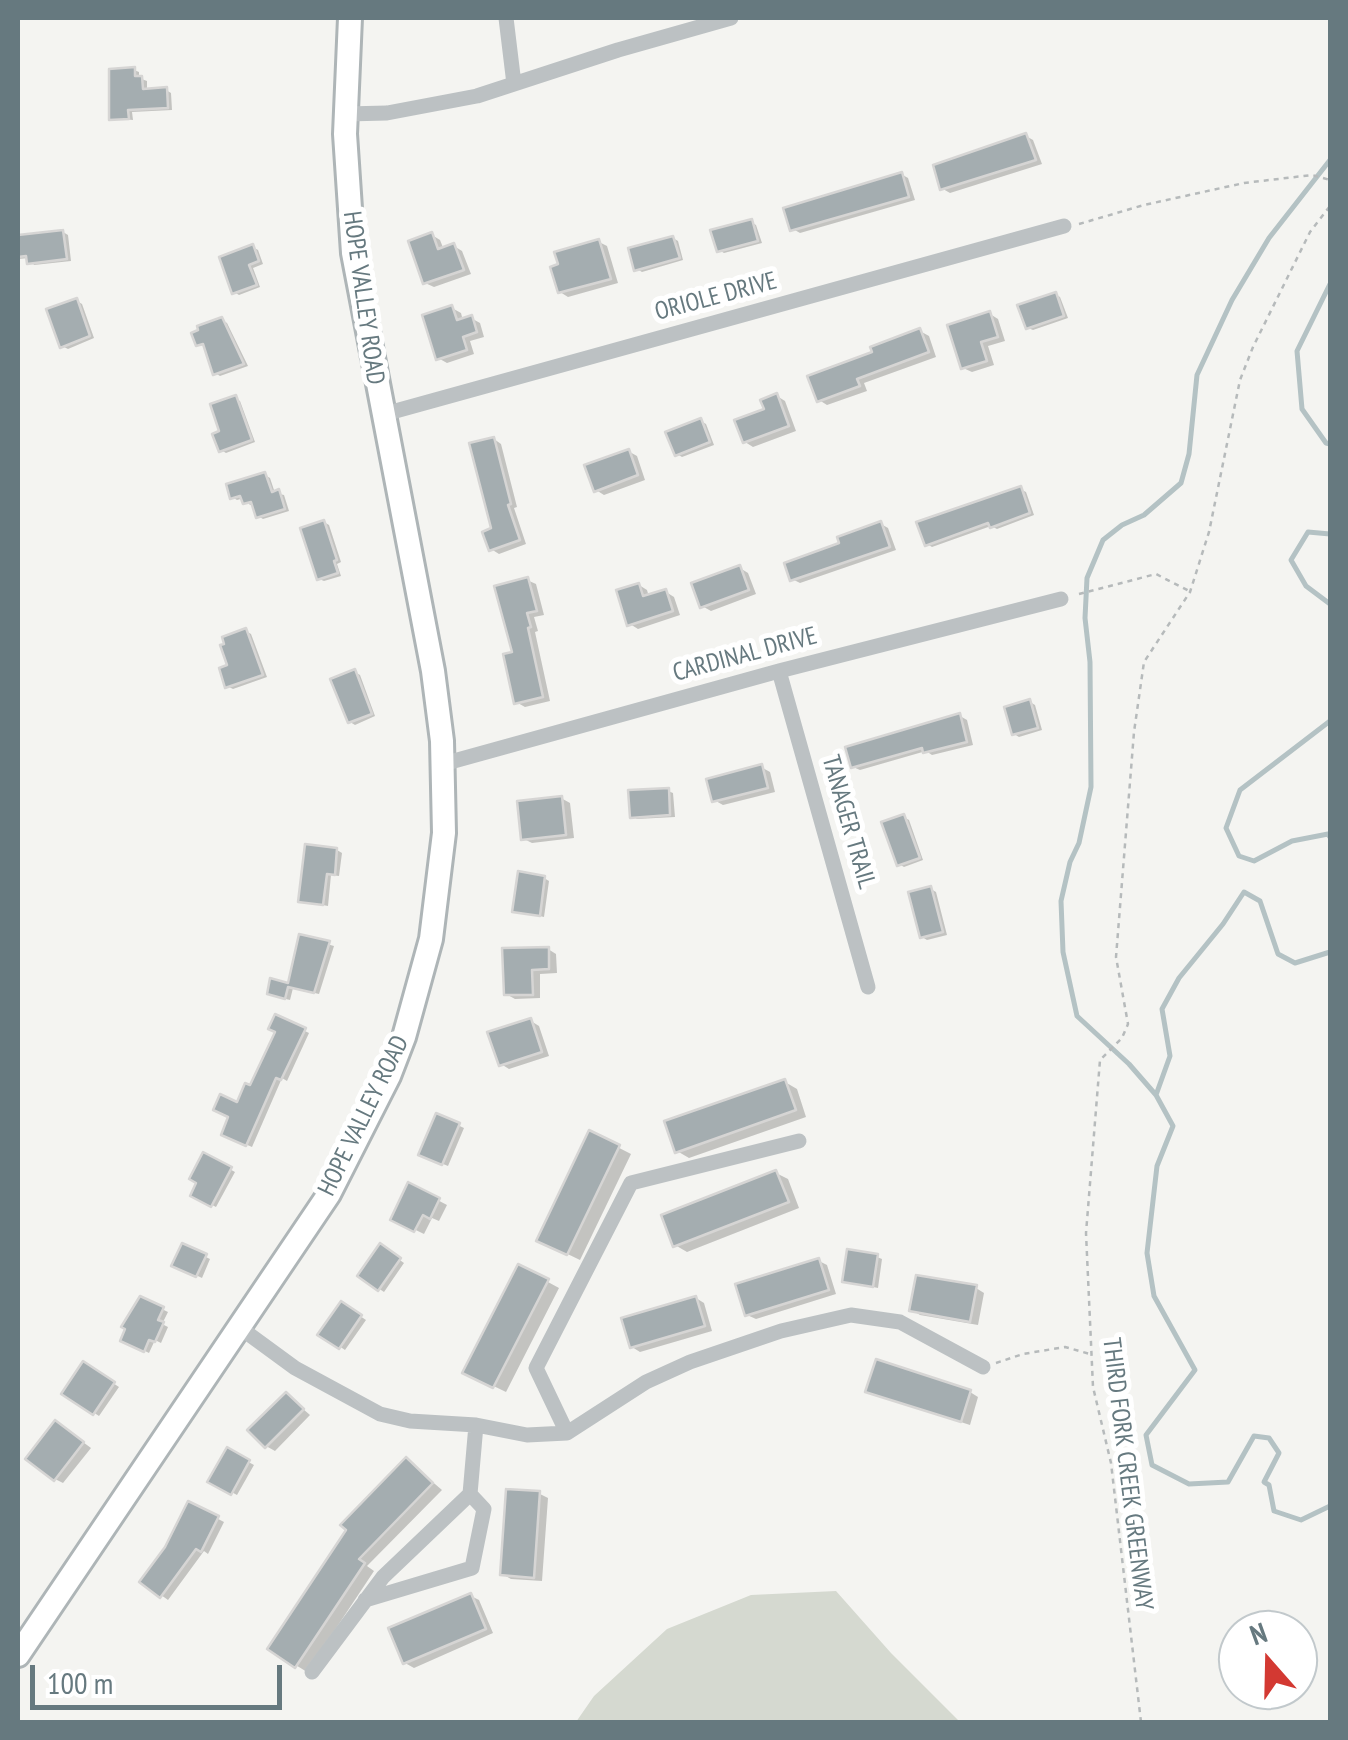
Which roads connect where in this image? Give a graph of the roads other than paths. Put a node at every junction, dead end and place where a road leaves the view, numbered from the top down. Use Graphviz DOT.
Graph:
graph roads {
  1 [pos="350,18"];
  2 [pos="506,18"];
  3 [pos="730,18"];
  4 [pos="514,84"];
  5 [pos="346,114"];
  6 [pos="1064,226"];
  7 [pos="382,415"];
  8 [pos="1061,598"];
  9 [pos="779,671"];
  10 [pos="443,764"];
  11 [pos="868,987"];
  12 [pos="799,1141"];
  13 [pos="239,1326"];
  14 [pos="983,1367"];
  15 [pos="476,1425"];
  16 [pos="567,1433"];
  17 [pos="470,1494"];
  18 [pos="365,1600"];
  19 [pos="18,1655"];
  20 [pos="312,1672"];
  1 -- 5 [label="main road, HOPE VALLEY ROAD"];
  2 -- 4 [label="street"];
  3 -- 4 [label="street"];
  4 -- 5 [label="street"];
  5 -- 7 [label="main road, HOPE VALLEY ROAD"];
  6 -- 7 [label="street, ORIOLE DRIVE"];
  7 -- 10 [label="main road, HOPE VALLEY ROAD"];
  8 -- 9 [label="street, CARDINAL DRIVE"];
  9 -- 10 [label="street, CARDINAL DRIVE"];
  9 -- 11 [label="street, TANAGER TRAIL"];
  10 -- 13 [label="main road, HOPE VALLEY ROAD"];
  12 -- 16 [label="street"];
  13 -- 15 [label="street"];
  13 -- 19 [label="main road, HOPE VALLEY ROAD"];
  14 -- 16 [label="street"];
  15 -- 16 [label="street"];
  15 -- 17 [label="street"];
  17 -- 18 [label="street"];
  17 -- 18 [label="street"];
  18 -- 20 [label="street"];
}
